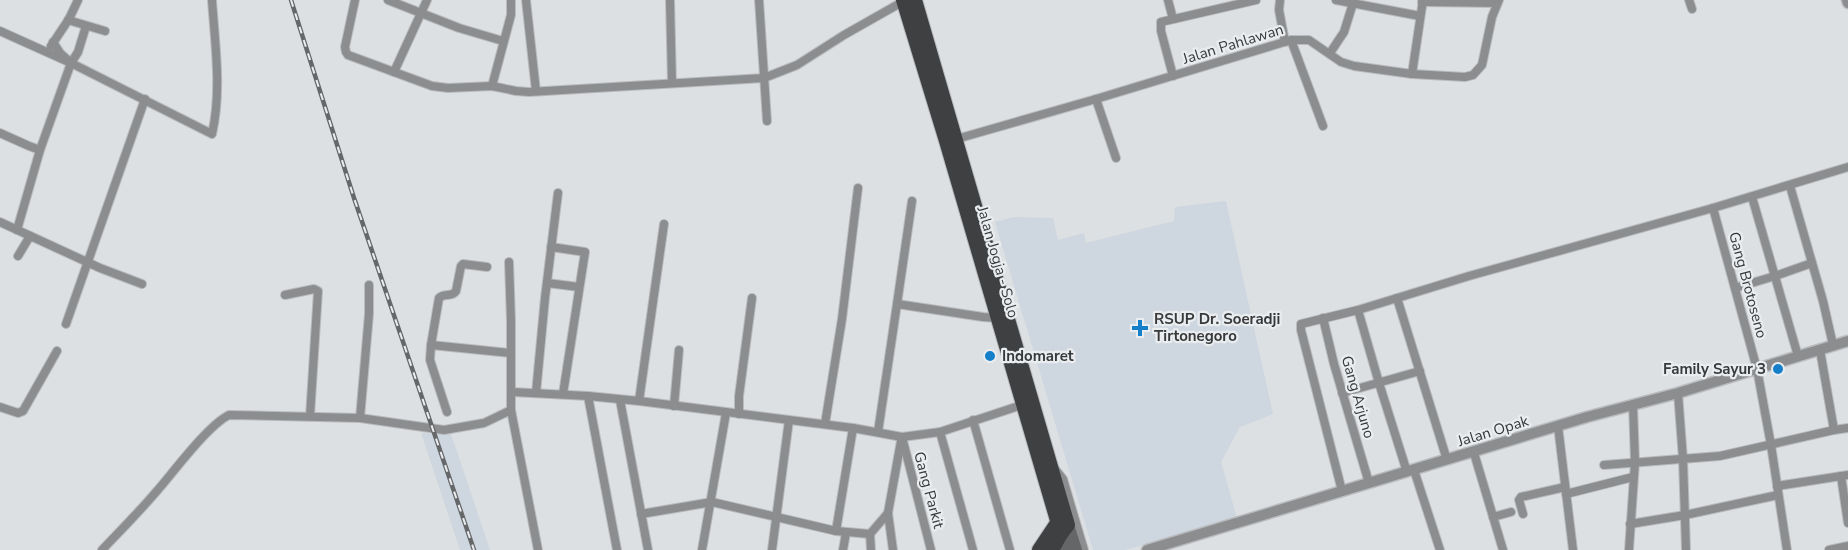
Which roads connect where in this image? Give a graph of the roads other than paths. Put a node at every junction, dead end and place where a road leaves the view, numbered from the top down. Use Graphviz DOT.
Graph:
graph roads {
  1 [pos="78,0"];
  2 [pos="212,0"];
  3 [pos="355,0"];
  4 [pos="388,0"];
  5 [pos="428,0"];
  6 [pos="511,0"];
  7 [pos="526,0"];
  8 [pos="670,0"];
  9 [pos="759,0"];
  10 [pos="907,0"];
  11 [pos="1168,0"];
  12 [pos="1256,0"];
  13 [pos="1280,0"];
  14 [pos="1336,0"];
  15 [pos="1422,1"];
  16 [pos="1242,2"];
  17 [pos="1354,2"];
  18 [pos="1498,2"];
  19 [pos="422,13"];
  20 [pos="1420,16"];
  21 [pos="1173,19"];
  22 [pos="68,20"];
  23 [pos="87,26"];
  24 [pos="105,31"];
  25 [pos="1,33"];
  26 [pos="503,41"];
  27 [pos="1288,41"];
  28 [pos="54,42"];
  29 [pos="46,52"];
  30 [pos="1330,52"];
  31 [pos="71,63"];
  32 [pos="394,72"];
  33 [pos="1412,74"];
  34 [pos="1173,76"];
  35 [pos="764,78"];
  36 [pos="672,83"];
  37 [pos="492,86"];
  38 [pos="536,91"];
  39 [pos="145,99"];
  40 [pos="1096,99"];
  41 [pos="767,122"];
  42 [pos="1323,126"];
  43 [pos="0,133"];
  44 [pos="951,140"];
  45 [pos="40,150"];
  46 [pos="1116,158"];
  47 [pos="1848,167"];
  48 [pos="1790,186"];
  49 [pos="858,188"];
  50 [pos="558,193"];
  51 [pos="1752,197"];
  52 [pos="912,201"];
  53 [pos="1713,208"];
  54 [pos="0,222"];
  55 [pos="664,224"];
  56 [pos="17,230"];
  57 [pos="30,236"];
  58 [pos="551,247"];
  59 [pos="18,256"];
  60 [pos="509,262"];
  61 [pos="88,263"];
  62 [pos="1812,263"];
  63 [pos="487,267"];
  64 [pos="1775,276"];
  65 [pos="547,283"];
  66 [pos="142,284"];
  67 [pos="369,285"];
  68 [pos="579,286"];
  69 [pos="1735,288"];
  70 [pos="285,295"];
  71 [pos="752,298"];
  72 [pos="1397,298"];
  73 [pos="897,304"];
  74 [pos="1358,310"];
  75 [pos="1002,316"];
  76 [pos="1323,318"];
  77 [pos="66,324"];
  78 [pos="1848,341"];
  79 [pos="431,345"];
  80 [pos="1833,345"];
  81 [pos="679,350"];
  82 [pos="1820,350"];
  83 [pos="57,351"];
  84 [pos="511,353"];
  85 [pos="1798,356"];
  86 [pos="1757,369"];
  87 [pos="1420,371"];
  88 [pos="1379,383"];
  89 [pos="512,392"];
  90 [pos="536,393"];
  91 [pos="1342,393"];
  92 [pos="1678,393"];
  93 [pos="563,394"];
  94 [pos="588,396"];
  95 [pos="620,400"];
  96 [pos="639,401"];
  97 [pos="1022,405"];
  98 [pos="1633,405"];
  99 [pos="674,406"];
  100 [pos="0,407"];
  101 [pos="511,410"];
  102 [pos="447,412"];
  103 [pos="726,413"];
  104 [pos="739,414"];
  105 [pos="310,416"];
  106 [pos="360,418"];
  107 [pos="789,420"];
  108 [pos="973,420"];
  109 [pos="825,424"];
  110 [pos="1558,426"];
  111 [pos="852,428"];
  112 [pos="1848,428"];
  113 [pos="1834,430"];
  114 [pos="878,432"];
  115 [pos="940,432"];
  116 [pos="902,438"];
  117 [pos="1771,445"];
  118 [pos="1474,453"];
  119 [pos="1683,459"];
  120 [pos="1447,460"];
  121 [pos="1635,462"];
  122 [pos="1604,465"];
  123 [pos="1053,467"];
  124 [pos="1411,471"];
  125 [pos="1845,475"];
  126 [pos="1633,477"];
  127 [pos="1369,483"];
  128 [pos="1566,490"];
  129 [pos="1342,491"];
  130 [pos="1778,491"];
  131 [pos="711,502"];
  132 [pos="1511,512"];
  133 [pos="888,513"];
  134 [pos="1523,513"];
  135 [pos="641,514"];
  136 [pos="1685,515"];
  137 [pos="777,517"];
  138 [pos="1493,517"];
  139 [pos="1848,523"];
  140 [pos="1630,524"];
  141 [pos="836,531"];
  142 [pos="846,534"];
  143 [pos="870,534"];
  144 [pos="1056,538"];
  145 [pos="1848,546"];
  146 [pos="102,550"];
  147 [pos="538,550"];
  148 [pos="617,550"];
  149 [pos="648,550"];
  150 [pos="702,550"];
  151 [pos="772,550"];
  152 [pos="843,550"];
  153 [pos="871,550"];
  154 [pos="893,550"];
  155 [pos="932,550"];
  156 [pos="973,550"];
  157 [pos="1010,550"];
  158 [pos="1076,550"];
  159 [pos="1084,550"];
  160 [pos="1147,550"];
  161 [pos="1440,550"];
  162 [pos="1503,550"];
  163 [pos="1573,550"];
  164 [pos="1629,550"];
  165 [pos="1686,550"];
  166 [pos="1787,550"];
  167 [pos="1829,550"];
  1 -- 22 [label="street"];
  2 -- 39 [label="street"];
  3 -- 32 [label="street"];
  4 -- 19 [label="street"];
  5 -- 19 [label="street"];
  6 -- 26 [label="street"];
  7 -- 38 [label="street"];
  8 -- 36 [label="street"];
  9 -- 35 [label="street"];
  10 -- 35 [label="street"];
  10 -- 44 [label="highway, Jalan Jogja - Solo"];
  11 -- 21 [label="street"];
  12 -- 16 [label="street"];
  13 -- 27 [label="street"];
  14 -- 17 [label="street"];
  15 -- 18 [label="street"];
  15 -- 20 [label="street"];
  16 -- 21 [label="street"];
  17 -- 20 [label="street"];
  17 -- 30 [label="street"];
  18 -- 33 [label="street, Jalan Pahlawan"];
  19 -- 26 [label="street"];
  19 -- 32 [label="street"];
  20 -- 33 [label="street"];
  21 -- 34 [label="street"];
  22 -- 23 [label="street"];
  22 -- 28 [label="street"];
  23 -- 24 [label="street"];
  23 -- 31 [label="street"];
  25 -- 29 [label="street"];
  26 -- 37 [label="street"];
  27 -- 30 [label="street, Jalan Pahlawan"];
  27 -- 34 [label="street, Jalan Pahlawan"];
  27 -- 42 [label="street"];
  28 -- 29 [label="street"];
  28 -- 31 [label="street"];
  29 -- 31 [label="street"];
  30 -- 33 [label="street, Jalan Pahlawan"];
  31 -- 39 [label="street"];
  31 -- 45 [label="street"];
  32 -- 37 [label="street"];
  34 -- 40 [label="street, Jalan Pahlawan"];
  35 -- 36 [label="street"];
  35 -- 41 [label="street"];
  36 -- 38 [label="street"];
  37 -- 38 [label="street"];
  39 -- 61 [label="street"];
  40 -- 44 [label="street, Jalan Pahlawan"];
  40 -- 46 [label="street"];
  43 -- 45 [label="street"];
  44 -- 75 [label="highway, Jalan Jogja - Solo"];
  45 -- 56 [label="street"];
  47 -- 48 [label="street"];
  48 -- 51 [label="street"];
  48 -- 62 [label="street"];
  49 -- 109 [label="street"];
  50 -- 58 [label="street"];
  51 -- 53 [label="street"];
  51 -- 64 [label="street"];
  52 -- 73 [label="street"];
  53 -- 69 [label="street, Gang Brotoseno"];
  53 -- 72 [label="street"];
  54 -- 56 [label="street"];
  55 -- 96 [label="street"];
  56 -- 57 [label="street"];
  57 -- 59 [label="street"];
  57 -- 61 [label="street"];
  58 -- 65 [label="street"];
  58 -- 68 [label="street"];
  60 -- 84 [label="street"];
  61 -- 66 [label="street"];
  61 -- 77 [label="street"];
  62 -- 64 [label="street"];
  62 -- 80 [label="street"];
  63 -- 79 [label="street"];
  64 -- 69 [label="street"];
  64 -- 85 [label="street"];
  65 -- 68 [label="street"];
  65 -- 90 [label="street"];
  67 -- 106 [label="street"];
  68 -- 93 [label="street"];
  69 -- 86 [label="street, Gang Brotoseno"];
  70 -- 105 [label="street"];
  71 -- 104 [label="street"];
  72 -- 74 [label="street"];
  72 -- 87 [label="street"];
  73 -- 75 [label="street"];
  73 -- 114 [label="street"];
  74 -- 76 [label="street"];
  74 -- 88 [label="street"];
  75 -- 97 [label="highway, Jalan Jogja - Solo"];
  75 -- 123 [label="highway, Jalan Jogja - Solo"];
  76 -- 91 [label="street, Gang Arjuno"];
  76 -- 129 [label="street"];
  78 -- 80 [label="street, Jalan Opak"];
  79 -- 84 [label="street"];
  79 -- 102 [label="street"];
  80 -- 82 [label="street, Jalan Opak"];
  81 -- 99 [label="street"];
  82 -- 85 [label="street, Jalan Opak"];
  82 -- 113 [label="street"];
  83 -- 100 [label="street"];
  84 -- 89 [label="street"];
  85 -- 86 [label="street, Jalan Opak"];
  86 -- 92 [label="street, Jalan Opak"];
  86 -- 117 [label="street, Gang Brotoseno"];
  87 -- 88 [label="street"];
  87 -- 120 [label="street"];
  88 -- 91 [label="street"];
  88 -- 124 [label="street"];
  89 -- 90 [label="street"];
  89 -- 101 [label="street"];
  90 -- 93 [label="street"];
  91 -- 127 [label="street, Gang Arjuno"];
  92 -- 98 [label="street, Jalan Opak"];
  92 -- 119 [label="street"];
  93 -- 94 [label="street"];
  94 -- 95 [label="street"];
  94 -- 148 [label="street"];
  95 -- 96 [label="street"];
  95 -- 135 [label="street"];
  96 -- 99 [label="street"];
  97 -- 108 [label="street"];
  97 -- 144 [label="highway, Jalan Jogja - Solo"];
  98 -- 110 [label="street, Jalan Opak"];
  98 -- 121 [label="street"];
  99 -- 103 [label="street"];
  101 -- 106 [label="street"];
  101 -- 147 [label="street"];
  103 -- 104 [label="street"];
  103 -- 131 [label="street"];
  104 -- 107 [label="street"];
  105 -- 106 [label="street"];
  105 -- 146 [label="street"];
  107 -- 109 [label="street"];
  107 -- 137 [label="street"];
  108 -- 115 [label="street"];
  108 -- 157 [label="street"];
  109 -- 111 [label="street"];
  110 -- 118 [label="street, Jalan Opak"];
  110 -- 128 [label="street"];
  111 -- 114 [label="street"];
  111 -- 141 [label="street"];
  112 -- 113 [label="street"];
  113 -- 117 [label="street"];
  114 -- 116 [label="street"];
  115 -- 116 [label="street"];
  115 -- 156 [label="street"];
  116 -- 133 [label="street"];
  116 -- 155 [label="street, Gang Parkit"];
  117 -- 119 [label="street"];
  117 -- 130 [label="street, Gang Brotoseno"];
  118 -- 120 [label="street, Jalan Opak"];
  118 -- 138 [label="street"];
  119 -- 121 [label="street"];
  119 -- 136 [label="street"];
  120 -- 124 [label="street, Jalan Opak"];
  121 -- 122 [label="street"];
  121 -- 126 [label="street"];
  123 -- 144 [label="highway, Jalan Jogja - Solo"];
  123 -- 159 [label="street"];
  124 -- 127 [label="street, Jalan Opak"];
  124 -- 161 [label="street"];
  125 -- 130 [label="street"];
  125 -- 139 [label="street"];
  126 -- 128 [label="street"];
  126 -- 140 [label="street"];
  127 -- 129 [label="street, Jalan Opak"];
  128 -- 134 [label="street"];
  128 -- 163 [label="street"];
  129 -- 160 [label="street, Jalan Opak"];
  130 -- 136 [label="street"];
  130 -- 166 [label="street, Gang Brotoseno"];
  131 -- 135 [label="street"];
  131 -- 137 [label="street"];
  131 -- 150 [label="street"];
  132 -- 138 [label="street"];
  133 -- 143 [label="street"];
  133 -- 154 [label="street"];
  135 -- 149 [label="street"];
  136 -- 140 [label="street"];
  136 -- 165 [label="street"];
  137 -- 141 [label="street"];
  137 -- 151 [label="street"];
  138 -- 162 [label="street"];
  140 -- 164 [label="street"];
  141 -- 142 [label="street"];
  142 -- 143 [label="street"];
  142 -- 152 [label="street"];
  143 -- 153 [label="street"];
  144 -- 158 [label="main road"];
  145 -- 167 [label="street"];
}
